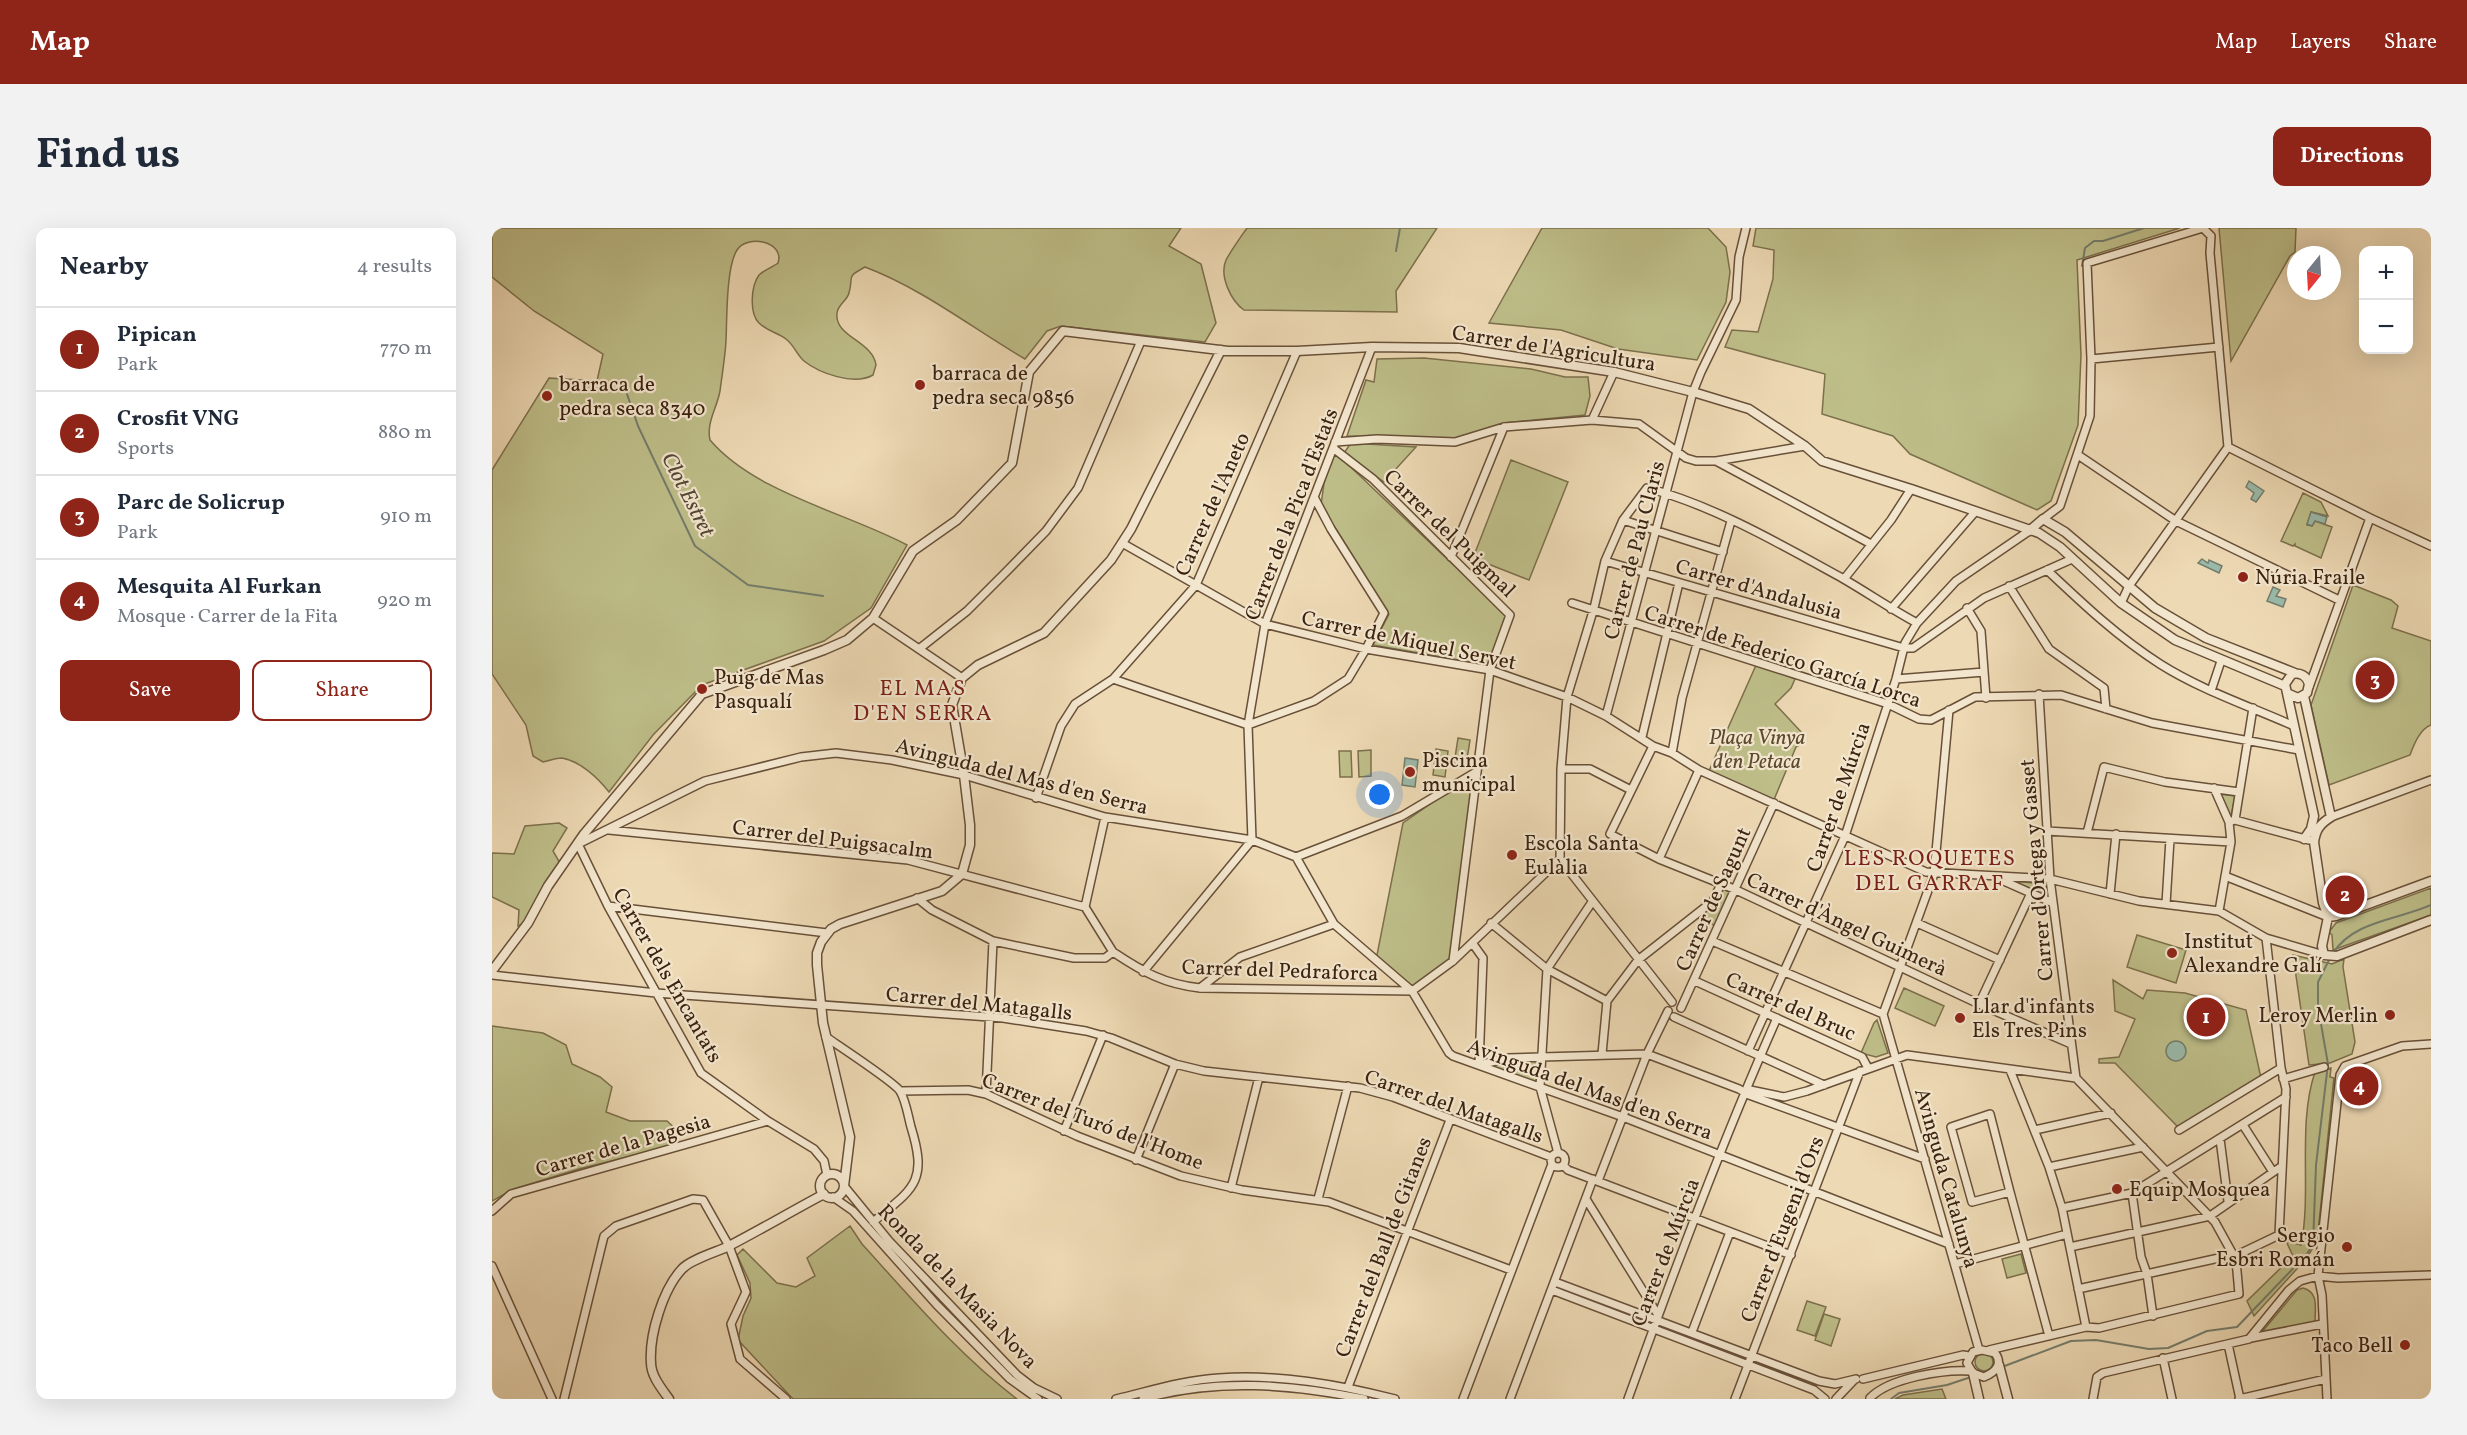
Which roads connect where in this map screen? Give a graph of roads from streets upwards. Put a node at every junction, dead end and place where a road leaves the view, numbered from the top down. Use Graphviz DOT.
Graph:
graph roads {
  1 [pos="1746,228"];
  2 [pos="2203,228"];
  3 [pos="1141,341"];
  4 [pos="1372,347"];
  5 [pos="2219,347"];
  6 [pos="1221,350"];
  7 [pos="1297,351"];
  8 [pos="2091,359"];
  9 [pos="1614,372"];
  10 [pos="1693,392"];
  11 [pos="1593,420"];
  12 [pos="1504,427"];
  13 [pos="1334,445"];
  14 [pos="1805,446"];
  15 [pos="2228,447"];
  16 [pos="1677,453"];
  17 [pos="2078,455"];
  18 [pos="1716,461"];
  19 [pos="1911,489"];
  20 [pos="1666,493"];
  21 [pos="1314,497"];
  22 [pos="1975,512"];
  23 [pos="2370,518"];
  24 [pos="2043,519"];
  25 [pos="1623,520"];
  26 [pos="1731,521"];
  27 [pos="2176,521"];
  28 [pos="1655,530"];
  29 [pos="2029,531"];
  30 [pos="1122,543"];
  31 [pos="1871,544"];
  32 [pos="2431,546"];
  33 [pos="1723,552"];
  34 [pos="1451,557"];
  35 [pos="2072,559"];
  36 [pos="1605,561"];
  37 [pos="2047,570"];
  38 [pos="1646,573"];
  39 [pos="1844,579"];
  40 [pos="1679,583"];
  41 [pos="1196,585"];
  42 [pos="2009,586"];
  43 [pos="2129,586"];
  44 [pos="1710,592"];
  45 [pos="2339,600"];
  46 [pos="1572,603"];
  47 [pos="2121,603"];
  48 [pos="1967,608"];
  49 [pos="1891,609"];
  50 [pos="1594,611"];
  51 [pos="873,618"];
  52 [pos="1917,623"];
  53 [pos="1265,624"];
  54 [pos="1631,624"];
  55 [pos="1667,634"];
  56 [pos="1697,643"];
  57 [pos="1904,648"];
  58 [pos="1366,649"];
  59 [pos="920,650"];
  60 [pos="2221,661"];
  61 [pos="1490,670"];
  62 [pos="1984,672"];
  63 [pos="2295,674"];
  64 [pos="962,678"];
  65 [pos="1113,679"];
  66 [pos="1896,679"];
  67 [pos="2308,683"];
  68 [pos="2287,690"];
  69 [pos="2211,691"];
  70 [pos="2039,694"];
  71 [pos="2304,696"];
  72 [pos="1567,697"];
  73 [pos="1986,698"];
  74 [pos="1888,704"];
  75 [pos="2253,708"];
  76 [pos="2106,709"];
  77 [pos="1949,710"];
  78 [pos="1605,716"];
  79 [pos="1248,725"];
  80 [pos="2294,726"];
  81 [pos="1642,737"];
  82 [pos="2248,739"];
  83 [pos="1653,746"];
  84 [pos="2299,750"];
  85 [pos="1672,753"];
  86 [pos="1561,769"];
  87 [pos="1699,770"];
  88 [pos="1476,772"];
  89 [pos="964,775"];
  90 [pos="2431,780"];
  91 [pos="2214,788"];
  92 [pos="1631,790"];
  93 [pos="2239,792"];
  94 [pos="1036,798"];
  95 [pos="1774,803"];
  96 [pos="2314,816"];
  97 [pos="1105,817"];
  98 [pos="2331,817"];
  99 [pos="2232,821"];
  100 [pos="2321,823"];
  101 [pos="609,830"];
  102 [pos="2047,831"];
  103 [pos="2087,833"];
  104 [pos="2116,834"];
  105 [pos="1845,836"];
  106 [pos="2170,839"];
  107 [pos="2304,839"];
  108 [pos="1252,840"];
  109 [pos="2231,842"];
  110 [pos="2314,842"];
  111 [pos="578,844"];
  112 [pos="1296,857"];
  113 [pos="1560,859"];
  114 [pos="1659,859"];
  115 [pos="962,874"];
  116 [pos="1935,874"];
  117 [pos="1992,876"];
  118 [pos="2225,876"];
  119 [pos="2050,879"];
  120 [pos="2431,881"];
  121 [pos="1721,884"];
  122 [pos="1734,889"];
  123 [pos="2031,893"];
  124 [pos="2110,894"];
  125 [pos="917,898"];
  126 [pos="1592,902"];
  127 [pos="2053,903"];
  128 [pos="2166,904"];
  129 [pos="608,906"];
  130 [pos="1085,907"];
  131 [pos="2219,911"];
  132 [pos="2328,916"];
  133 [pos="2431,920"];
  134 [pos="1917,923"];
  135 [pos="1334,924"];
  136 [pos="1491,924"];
  137 [pos="1807,924"];
  138 [pos="827,933"];
  139 [pos="2324,935"];
  140 [pos="2266,938"];
  141 [pos="993,941"];
  142 [pos="1712,941"];
  143 [pos="1473,944"];
  144 [pos="2308,950"];
  145 [pos="1113,952"];
  146 [pos="2324,955"];
  147 [pos="1638,960"];
  148 [pos="2000,960"];
  149 [pos="1453,961"];
  150 [pos="1899,966"];
  151 [pos="1547,969"];
  152 [pos="1786,971"];
  153 [pos="1143,972"];
  154 [pos="492,973"];
  155 [pos="1695,981"];
  156 [pos="1200,988"];
  157 [pos="1412,991"];
  158 [pos="656,993"];
  159 [pos="1607,1001"];
  160 [pos="1672,1002"];
  161 [pos="820,1004"];
  162 [pos="1979,1004"];
  163 [pos="1681,1008"];
  164 [pos="1668,1011"];
  165 [pos="1767,1013"];
  166 [pos="1883,1014"];
  167 [pos="990,1017"];
  168 [pos="1674,1017"];
  169 [pos="1777,1018"];
  170 [pos="1103,1035"];
  171 [pos="826,1037"];
  172 [pos="2071,1044"];
  173 [pos="2431,1044"];
  174 [pos="1748,1052"];
  175 [pos="1602,1054"];
  176 [pos="1647,1054"];
  177 [pos="1542,1057"];
  178 [pos="1760,1057"];
  179 [pos="1896,1058"];
  180 [pos="1175,1064"];
  181 [pos="1479,1065"];
  182 [pos="2324,1066"];
  183 [pos="1868,1068"];
  184 [pos="2281,1068"];
  185 [pos="2010,1070"];
  186 [pos="1860,1071"];
  187 [pos="1259,1077"];
  188 [pos="2076,1078"];
  189 [pos="2283,1079"];
  190 [pos="1824,1085"];
  191 [pos="1348,1086"];
  192 [pos="1540,1087"];
  193 [pos="900,1091"];
  194 [pos="1744,1093"];
  195 [pos="986,1094"];
  196 [pos="2286,1097"];
  197 [pos="2111,1113"];
  198 [pos="1623,1117"];
  199 [pos="1450,1120"];
  200 [pos="768,1121"];
  201 [pos="2243,1125"];
  202 [pos="1839,1127"];
  203 [pos="2035,1130"];
  204 [pos="2179,1130"];
  205 [pos="1064,1131"];
  206 [pos="2220,1139"];
  207 [pos="2143,1147"];
  208 [pos="1720,1155"];
  209 [pos="1554,1158"];
  210 [pos="1925,1159"];
  211 [pos="1136,1160"];
  212 [pos="1563,1165"];
  213 [pos="2282,1166"];
  214 [pos="846,1167"];
  215 [pos="2049,1167"];
  216 [pos="2165,1171"];
  217 [pos="2273,1172"];
  218 [pos="829,1174"];
  219 [pos="1595,1180"];
  220 [pos="844,1186"];
  221 [pos="1231,1188"];
  222 [pos="1814,1191"];
  223 [pos="2010,1192"];
  224 [pos="2132,1193"];
  225 [pos="828,1195"];
  226 [pos="1318,1199"];
  227 [pos="1586,1199"];
  228 [pos="2228,1201"];
  229 [pos="2062,1208"];
  230 [pos="492,1211"];
  231 [pos="2210,1216"];
  232 [pos="1695,1219"];
  233 [pos="873,1222"];
  234 [pos="1407,1231"];
  235 [pos="1730,1232"];
  236 [pos="2137,1233"];
  237 [pos="2067,1234"];
  238 [pos="1949,1244"];
  239 [pos="2025,1245"];
  240 [pos="729,1246"];
  241 [pos="2070,1247"];
  242 [pos="1791,1255"];
  243 [pos="2235,1256"];
  244 [pos="1955,1264"];
  245 [pos="492,1266"];
  246 [pos="1511,1270"];
  247 [pos="2147,1274"];
  248 [pos="2431,1275"];
  249 [pos="2318,1276"];
  250 [pos="1555,1281"];
  251 [pos="2079,1289"];
  252 [pos="1552,1290"];
  253 [pos="2153,1316"];
  254 [pos="1657,1317"];
  255 [pos="2322,1324"];
  256 [pos="1654,1327"];
  257 [pos="2086,1327"];
  258 [pos="1692,1332"];
  259 [pos="2049,1336"];
  260 [pos="2249,1339"];
  261 [pos="2016,1344"];
  262 [pos="2228,1344"];
  263 [pos="1980,1350"];
  264 [pos="1989,1350"];
  265 [pos="1751,1355"];
  266 [pos="1969,1356"];
  267 [pos="2163,1358"];
  268 [pos="1999,1362"];
  269 [pos="1748,1365"];
  270 [pos="1972,1372"];
  271 [pos="1859,1379"];
  272 [pos="2325,1379"];
  273 [pos="1348,1387"];
  274 [pos="552,1399"];
  275 [pos="564,1399"];
  276 [pos="669,1399"];
  277 [pos="786,1399"];
  278 [pos="1038,1399"];
  279 [pos="1057,1399"];
  280 [pos="1116,1399"];
  281 [pos="1143,1399"];
  282 [pos="1364,1399"];
  283 [pos="1395,1399"];
  284 [pos="1462,1399"];
  285 [pos="1510,1399"];
  286 [pos="1628,1399"];
  287 [pos="1735,1399"];
  288 [pos="1825,1399"];
  289 [pos="1836,1399"];
  290 [pos="1870,1399"];
  291 [pos="1979,1399"];
  292 [pos="2008,1399"];
  293 [pos="2092,1399"];
  294 [pos="2172,1399"];
  295 [pos="2240,1399"];
  296 [pos="2327,1399"];
  1 -- 10 [label="street, Carrer de Pau Claris"];
  2 -- 5 [label="street"];
  2 -- 8 [label="street"];
  3 -- 6 [label="street, Carrer de l'Agricultura"];
  3 -- 51 [label="street, Carrer de l'Agricultura"];
  3 -- 59 [label="street"];
  4 -- 7 [label="street, Carrer de l'Agricultura"];
  4 -- 9 [label="street, Carrer de l'Agricultura"];
  4 -- 13 [label="street, Carrer de la Pica d'Estats"];
  5 -- 8 [label="street"];
  5 -- 15 [label="street"];
  6 -- 7 [label="street, Carrer de l'Agricultura"];
  6 -- 30 [label="street"];
  7 -- 41 [label="street, Carrer de l'Aneto"];
  8 -- 17 [label="street"];
  9 -- 10 [label="street, Carrer de l'Agricultura"];
  9 -- 11 [label="street"];
  10 -- 14 [label="street, Carrer de l'Agricultura"];
  10 -- 16 [label="street, Carrer de Pau Claris"];
  11 -- 12 [label="street"];
  11 -- 16 [label="street"];
  12 -- 13 [label="street"];
  12 -- 34 [label="street"];
  13 -- 21 [label="street, Carrer de la Pica d'Estats"];
  13 -- 34 [label="street, Carrer del Puigmal"];
  14 -- 18 [label="street"];
  14 -- 19 [label="street, Carrer de l'Agricultura"];
  15 -- 23 [label="street"];
  15 -- 27 [label="street"];
  16 -- 18 [label="street"];
  16 -- 20 [label="street, Carrer de Pau Claris"];
  17 -- 24 [label="street"];
  17 -- 27 [label="street"];
  18 -- 31 [label="street"];
  19 -- 22 [label="street, Carrer de l'Agricultura"];
  19 -- 31 [label="street"];
  20 -- 25 [label="street"];
  20 -- 26 [label="street"];
  20 -- 28 [label="street, Carrer de Pau Claris"];
  21 -- 53 [label="street, Carrer de la Pica d'Estats"];
  21 -- 58 [label="street"];
  22 -- 29 [label="street, Carrer de l'Agricultura"];
  22 -- 49 [label="street"];
  23 -- 32 [label="street"];
  23 -- 45 [label="street"];
  24 -- 29 [label="street"];
  24 -- 43 [label="street"];
  25 -- 28 [label="street"];
  25 -- 36 [label="street"];
  26 -- 33 [label="street"];
  26 -- 39 [label="street"];
  27 -- 43 [label="street"];
  27 -- 45 [label="street"];
  28 -- 33 [label="street"];
  28 -- 38 [label="street, Carrer de Pau Claris"];
  29 -- 35 [label="street, Carrer de l'Agricultura"];
  29 -- 52 [label="street, Carrer de Múrcia"];
  30 -- 41 [label="street, Carrer de Miquel Servet"];
  30 -- 64 [label="street"];
  31 -- 39 [label="street"];
  33 -- 44 [label="street"];
  34 -- 61 [label="street, Carrer del Puigmal"];
  35 -- 37 [label="street"];
  35 -- 47 [label="street, Carrer de l'Agricultura"];
  36 -- 38 [label="street, Carrer d'Andalusia"];
  36 -- 50 [label="street"];
  37 -- 42 [label="street"];
  37 -- 69 [label="street"];
  38 -- 40 [label="street, Carrer d'Andalusia"];
  38 -- 54 [label="street, Carrer de Pau Claris"];
  39 -- 49 [label="street"];
  40 -- 44 [label="street, Carrer d'Andalusia"];
  40 -- 55 [label="street"];
  41 -- 53 [label="street, Carrer de Miquel Servet"];
  41 -- 65 [label="street, Carrer de l'Aneto"];
  42 -- 48 [label="street"];
  42 -- 76 [label="street"];
  43 -- 47 [label="street"];
  43 -- 63 [label="street"];
  44 -- 56 [label="street"];
  44 -- 57 [label="street, Carrer d'Andalusia"];
  45 -- 67 [label="street"];
  46 -- 50 [label="street, Carrer de Federico García Lorca"];
  47 -- 60 [label="street, Carrer de l'Agricultura"];
  48 -- 57 [label="street"];
  48 -- 62 [label="street"];
  49 -- 52 [label="street"];
  50 -- 54 [label="street, Carrer de Federico García Lorca"];
  50 -- 72 [label="street"];
  51 -- 59 [label="street"];
  51 -- 111 [label="street"];
  52 -- 57 [label="street, Carrer de Múrcia"];
  53 -- 58 [label="street, Carrer de Miquel Servet"];
  53 -- 79 [label="street, Carrer de la Pica d'Estats"];
  54 -- 55 [label="street, Carrer de Federico García Lorca"];
  54 -- 78 [label="street, Carrer de Pau Claris"];
  55 -- 56 [label="street, Carrer de Federico García Lorca"];
  55 -- 81 [label="street"];
  56 -- 74 [label="street, Carrer de Federico García Lorca"];
  56 -- 85 [label="street"];
  57 -- 66 [label="street, Carrer de Múrcia"];
  58 -- 61 [label="street, Carrer de Miquel Servet"];
  58 -- 79 [label="street"];
  59 -- 64 [label="street"];
  60 -- 68 [label="street, Carrer de l'Agricultura"];
  60 -- 69 [label="street"];
  61 -- 72 [label="street, Carrer de Miquel Servet"];
  61 -- 88 [label="street, Carrer del Puigmal"];
  62 -- 66 [label="street"];
  62 -- 73 [label="street"];
  63 -- 67 [label="street"];
  63 -- 68 [label="street"];
  64 -- 89 [label="street"];
  65 -- 79 [label="street"];
  65 -- 94 [label="street, Carrer de l'Aneto"];
  66 -- 74 [label="street, Carrer de Múrcia"];
  67 -- 71 [label="street"];
  68 -- 71 [label="street"];
  68 -- 80 [label="street"];
  69 -- 75 [label="street"];
  70 -- 73 [label="street, Carrer de Federico García Lorca"];
  70 -- 76 [label="street, Carrer de Federico García Lorca"];
  70 -- 102 [label="street, Carrer d'Ortega y Gasset"];
  71 -- 98 [label="street"];
  72 -- 78 [label="street, Carrer de Miquel Servet"];
  72 -- 86 [label="street"];
  73 -- 77 [label="street, Carrer de Federico García Lorca"];
  74 -- 77 [label="street, Carrer de Federico García Lorca"];
  74 -- 105 [label="street, Carrer de Múrcia"];
  75 -- 80 [label="street"];
  75 -- 82 [label="street"];
  76 -- 82 [label="street, Carrer de Federico García Lorca"];
  77 -- 116 [label="street"];
  78 -- 81 [label="street, Carrer de Miquel Servet"];
  79 -- 108 [label="street, Carrer de la Pica d'Estats"];
  80 -- 84 [label="street"];
  81 -- 83 [label="street, Carrer de Miquel Servet"];
  82 -- 84 [label="street, Carrer de Federico García Lorca"];
  82 -- 93 [label="street"];
  83 -- 85 [label="street, Carrer de Miquel Servet"];
  83 -- 92 [label="street"];
  84 -- 96 [label="street"];
  85 -- 87 [label="street, Carrer de Miquel Servet"];
  86 -- 92 [label="street"];
  86 -- 113 [label="street"];
  87 -- 95 [label="street, Carrer de Miquel Servet"];
  87 -- 114 [label="street"];
  88 -- 112 [label="street"];
  88 -- 149 [label="street, Carrer del Puigmal"];
  89 -- 94 [label="street, Avinguda del Mas d'en Serra"];
  89 -- 101 [label="street, Avinguda del Mas d'en Serra"];
  89 -- 115 [label="street"];
  90 -- 98 [label="street"];
  91 -- 93 [label="street"];
  91 -- 99 [label="street"];
  91 -- 103 [label="street"];
  92 -- 114 [label="street, Carrer d'Àngel Guimerà"];
  93 -- 99 [label="street"];
  94 -- 97 [label="street, Avinguda del Mas d'en Serra"];
  95 -- 105 [label="street, Carrer de Miquel Servet"];
  95 -- 122 [label="street, Carrer de Sagunt"];
  96 -- 100 [label="street"];
  96 -- 107 [label="street"];
  97 -- 108 [label="street, Avinguda del Mas d'en Serra"];
  97 -- 130 [label="street"];
  98 -- 100 [label="street"];
  99 -- 107 [label="street"];
  99 -- 109 [label="street"];
  100 -- 110 [label="street"];
  101 -- 111 [label="street, Avinguda del Mas d'en Serra"];
  101 -- 115 [label="street, Carrer del Puigsacalm"];
  102 -- 103 [label="street"];
  102 -- 119 [label="street, Carrer d'Ortega y Gasset"];
  103 -- 104 [label="street"];
  104 -- 106 [label="street"];
  104 -- 124 [label="street"];
  105 -- 116 [label="street, Carrer de Miquel Servet"];
  105 -- 137 [label="street, Carrer de Múrcia"];
  106 -- 109 [label="street"];
  106 -- 128 [label="street"];
  107 -- 110 [label="street"];
  108 -- 112 [label="street, Avinguda del Mas d'en Serra"];
  108 -- 153 [label="street"];
  109 -- 118 [label="street"];
  110 -- 132 [label="street"];
  111 -- 129 [label="street, Carrer dels Encantats"];
  111 -- 154 [label="street"];
  112 -- 135 [label="street, Avinguda del Mas d'en Serra"];
  113 -- 126 [label="street"];
  113 -- 136 [label="street"];
  114 -- 121 [label="street, Carrer d'Àngel Guimerà"];
  115 -- 125 [label="street"];
  115 -- 130 [label="street, Carrer del Puigsacalm"];
  116 -- 117 [label="street, Carrer de Miquel Servet"];
  116 -- 134 [label="street"];
  117 -- 119 [label="street, Carrer de Miquel Servet"];
  117 -- 123 [label="street, Carrer de Miquel Servet"];
  118 -- 131 [label="street"];
  118 -- 132 [label="street"];
  119 -- 124 [label="street, Carrer de Miquel Servet"];
  119 -- 127 [label="street, Carrer d'Ortega y Gasset"];
  120 -- 132 [label="street"];
  121 -- 122 [label="street, Carrer d'Àngel Guimerà"];
  121 -- 147 [label="street"];
  122 -- 137 [label="street, Carrer d'Àngel Guimerà"];
  122 -- 142 [label="street, Carrer de Sagunt"];
  123 -- 127 [label="street, Carrer de Miquel Servet"];
  123 -- 148 [label="street"];
  124 -- 128 [label="street, Carrer de Miquel Servet"];
  125 -- 138 [label="street"];
  125 -- 141 [label="street"];
  126 -- 147 [label="street"];
  126 -- 151 [label="street"];
  127 -- 172 [label="street, Carrer d'Ortega y Gasset"];
  128 -- 131 [label="street, Carrer de Miquel Servet"];
  129 -- 138 [label="street"];
  129 -- 158 [label="street, Carrer dels Encantats"];
  130 -- 145 [label="street"];
  131 -- 140 [label="street, Carrer de Miquel Servet"];
  132 -- 139 [label="street"];
  133 -- 146 [label="street"];
  134 -- 148 [label="street"];
  134 -- 150 [label="street"];
  135 -- 156 [label="street"];
  135 -- 157 [label="street, Avinguda del Mas d'en Serra"];
  136 -- 143 [label="street"];
  136 -- 151 [label="street"];
  137 -- 150 [label="street, Carrer d'Àngel Guimerà"];
  137 -- 152 [label="street, Carrer de Múrcia"];
  138 -- 161 [label="street"];
  139 -- 144 [label="street"];
  139 -- 146 [label="street"];
  140 -- 144 [label="street, Carrer de Miquel Servet"];
  140 -- 184 [label="street"];
  141 -- 145 [label="street"];
  141 -- 167 [label="street"];
  142 -- 152 [label="street"];
  142 -- 155 [label="street, Carrer de Sagunt"];
  143 -- 149 [label="street"];
  143 -- 181 [label="street"];
  144 -- 146 [label="street, Carrer de Miquel Servet"];
  145 -- 153 [label="street, Carrer del Pedraforca"];
  147 -- 159 [label="street"];
  147 -- 160 [label="street"];
  148 -- 162 [label="street"];
  149 -- 157 [label="street"];
  150 -- 162 [label="street, Carrer d'Àngel Guimerà"];
  150 -- 166 [label="street"];
  151 -- 159 [label="street"];
  151 -- 177 [label="street"];
  152 -- 165 [label="street, Carrer de Múrcia"];
  152 -- 166 [label="street"];
  153 -- 156 [label="street, Carrer del Pedraforca"];
  154 -- 158 [label="street, Carrer del Matagalls"];
  155 -- 163 [label="street, Carrer de Sagunt"];
  155 -- 165 [label="street, Carrer del Bruc"];
  156 -- 157 [label="street, Carrer del Pedraforca"];
  157 -- 181 [label="street, Avinguda del Mas d'en Serra"];
  158 -- 161 [label="street, Carrer del Matagalls"];
  158 -- 200 [label="street, Carrer dels Encantats"];
  159 -- 175 [label="street"];
  160 -- 163 [label="street"];
  160 -- 164 [label="street"];
  161 -- 167 [label="street, Carrer del Matagalls"];
  161 -- 171 [label="street"];
  162 -- 172 [label="street, Carrer d'Àngel Guimerà"];
  163 -- 168 [label="street"];
  164 -- 168 [label="street"];
  164 -- 176 [label="street"];
  165 -- 169 [label="street, Carrer del Bruc"];
  165 -- 174 [label="street, Carrer de Múrcia"];
  166 -- 179 [label="street, Avinguda Catalunya"];
  167 -- 170 [label="street, Carrer del Matagalls"];
  167 -- 195 [label="street"];
  168 -- 174 [label="street"];
  169 -- 178 [label="street, Carrer de Múrcia"];
  169 -- 183 [label="street, Carrer del Bruc"];
  170 -- 180 [label="street, Carrer del Matagalls"];
  170 -- 205 [label="street"];
  171 -- 193 [label="street"];
  171 -- 214 [label="street"];
  172 -- 188 [label="street, Carrer d'Ortega y Gasset"];
  173 -- 249 [label="street"];
  174 -- 178 [label="street"];
  175 -- 176 [label="street"];
  175 -- 177 [label="street"];
  176 -- 194 [label="street"];
  176 -- 198 [label="street"];
  177 -- 181 [label="street"];
  177 -- 192 [label="street"];
  178 -- 190 [label="street"];
  178 -- 194 [label="street, Carrer de Múrcia"];
  179 -- 183 [label="street"];
  179 -- 185 [label="street"];
  179 -- 210 [label="street, Avinguda Catalunya"];
  180 -- 187 [label="street, Carrer del Matagalls"];
  180 -- 211 [label="street"];
  181 -- 192 [label="street, Avinguda del Mas d'en Serra"];
  182 -- 189 [label="street"];
  183 -- 186 [label="street"];
  184 -- 189 [label="street"];
  184 -- 204 [label="street"];
  185 -- 188 [label="street"];
  185 -- 203 [label="street"];
  186 -- 190 [label="street"];
  186 -- 202 [label="street, Carrer d'Eugeni d'Ors"];
  187 -- 191 [label="street, Carrer del Matagalls"];
  187 -- 221 [label="street"];
  188 -- 197 [label="street"];
  189 -- 196 [label="street"];
  190 -- 194 [label="street"];
  191 -- 199 [label="street, Carrer del Matagalls"];
  191 -- 226 [label="street"];
  192 -- 198 [label="street, Avinguda del Mas d'en Serra"];
  192 -- 209 [label="street"];
  193 -- 195 [label="street, Carrer del Turó de l'Home"];
  193 -- 233 [label="street"];
  194 -- 202 [label="street"];
  194 -- 208 [label="street, Carrer de Múrcia"];
  195 -- 205 [label="street, Carrer del Turó de l'Home"];
  196 -- 201 [label="street"];
  196 -- 213 [label="street"];
  197 -- 203 [label="street"];
  197 -- 207 [label="street"];
  198 -- 208 [label="street, Avinguda del Mas d'en Serra"];
  198 -- 219 [label="street"];
  199 -- 209 [label="street, Carrer del Matagalls"];
  199 -- 234 [label="street, Carrer del Ball de Gitanes"];
  200 -- 218 [label="street, Carrer dels Encantats"];
  200 -- 230 [label="street, Carrer de la Pagesia"];
  201 -- 206 [label="street"];
  201 -- 217 [label="street"];
  202 -- 210 [label="street"];
  202 -- 222 [label="street, Carrer d'Eugeni d'Ors"];
  203 -- 215 [label="street"];
  205 -- 211 [label="street, Carrer del Turó de l'Home"];
  206 -- 216 [label="street"];
  206 -- 228 [label="street"];
  207 -- 215 [label="street"];
  207 -- 216 [label="street"];
  208 -- 222 [label="street, Avinguda del Mas d'en Serra"];
  208 -- 232 [label="street, Carrer de Múrcia"];
  209 -- 212 [label="street, Carrer del Matagalls"];
  209 -- 212 [label="street"];
  209 -- 246 [label="street"];
  210 -- 238 [label="street, Avinguda Catalunya"];
  211 -- 221 [label="street, Carrer del Turó de l'Home"];
  212 -- 219 [label="street"];
  213 -- 217 [label="street"];
  213 -- 243 [label="street"];
  214 -- 218 [label="street"];
  214 -- 220 [label="street"];
  215 -- 229 [label="street"];
  216 -- 224 [label="street"];
  216 -- 231 [label="street"];
  217 -- 228 [label="street"];
  218 -- 220 [label="street"];
  218 -- 225 [label="street"];
  219 -- 227 [label="street"];
  219 -- 232 [label="street"];
  220 -- 225 [label="street"];
  220 -- 233 [label="street, Ronda de la Masia Nova"];
  221 -- 226 [label="street, Carrer del Turó de l'Home"];
  222 -- 238 [label="street, Avinguda del Mas d'en Serra"];
  222 -- 242 [label="street, Carrer d'Eugeni d'Ors"];
  223 -- 223 [label="street"];
  223 -- 239 [label="street"];
  224 -- 229 [label="street"];
  224 -- 236 [label="street"];
  225 -- 240 [label="street"];
  225 -- 278 [label="street, Ronda de la Masia Nova"];
  226 -- 234 [label="street, Carrer del Turó de l'Home"];
  227 -- 250 [label="street"];
  227 -- 254 [label="street"];
  228 -- 231 [label="street"];
  229 -- 237 [label="street"];
  231 -- 236 [label="street"];
  231 -- 243 [label="street"];
  232 -- 235 [label="street"];
  232 -- 254 [label="street, Carrer de Múrcia"];
  233 -- 279 [label="street, Ronda de la Masia Nova"];
  234 -- 246 [label="street, Carrer del Turó de l'Home"];
  234 -- 273 [label="street, Carrer del Ball de Gitanes"];
  235 -- 242 [label="street"];
  235 -- 258 [label="street"];
  236 -- 241 [label="street"];
  236 -- 247 [label="street"];
  237 -- 239 [label="street"];
  237 -- 241 [label="street"];
  238 -- 244 [label="street, Avinguda Catalunya"];
  239 -- 244 [label="street"];
  239 -- 259 [label="street"];
  240 -- 275 [label="street"];
  240 -- 276 [label="street"];
  240 -- 277 [label="street"];
  241 -- 251 [label="street"];
  242 -- 265 [label="street, Carrer d'Eugeni d'Ors"];
  243 -- 247 [label="street"];
  243 -- 253 [label="street"];
  244 -- 263 [label="street, Avinguda Catalunya"];
  245 -- 274 [label="street"];
  246 -- 284 [label="street"];
  247 -- 251 [label="street"];
  247 -- 253 [label="street"];
  248 -- 249 [label="street"];
  249 -- 255 [label="street"];
  249 -- 260 [label="street"];
  250 -- 252 [label="street"];
  250 -- 254 [label="street"];
  251 -- 257 [label="street"];
  252 -- 256 [label="street"];
  252 -- 285 [label="street"];
  253 -- 257 [label="street"];
  254 -- 256 [label="street, Carrer de Múrcia"];
  254 -- 258 [label="street"];
  255 -- 260 [label="street"];
  255 -- 272 [label="street"];
  256 -- 269 [label="street"];
  256 -- 286 [label="street, Carrer de Múrcia"];
  257 -- 259 [label="street"];
  258 -- 265 [label="street"];
  259 -- 261 [label="street"];
  260 -- 262 [label="street"];
  261 -- 264 [label="street"];
  261 -- 268 [label="street"];
  262 -- 267 [label="street"];
  262 -- 295 [label="street"];
  263 -- 264 [label="street"];
  263 -- 266 [label="street"];
  264 -- 268 [label="street"];
  265 -- 269 [label="street, Carrer d'Eugeni d'Ors"];
  265 -- 271 [label="street"];
  266 -- 270 [label="street"];
  266 -- 271 [label="street"];
  267 -- 293 [label="street"];
  267 -- 294 [label="street"];
  268 -- 270 [label="street"];
  268 -- 292 [label="street"];
  269 -- 287 [label="street, Carrer d'Eugeni d'Ors"];
  269 -- 288 [label="street"];
  270 -- 290 [label="street"];
  270 -- 291 [label="street"];
  271 -- 289 [label="street"];
  271 -- 290 [label="street"];
  272 -- 295 [label="street"];
  272 -- 296 [label="street"];
  273 -- 280 [label="street"];
  273 -- 283 [label="street"];
  281 -- 282 [label="street"];
}
